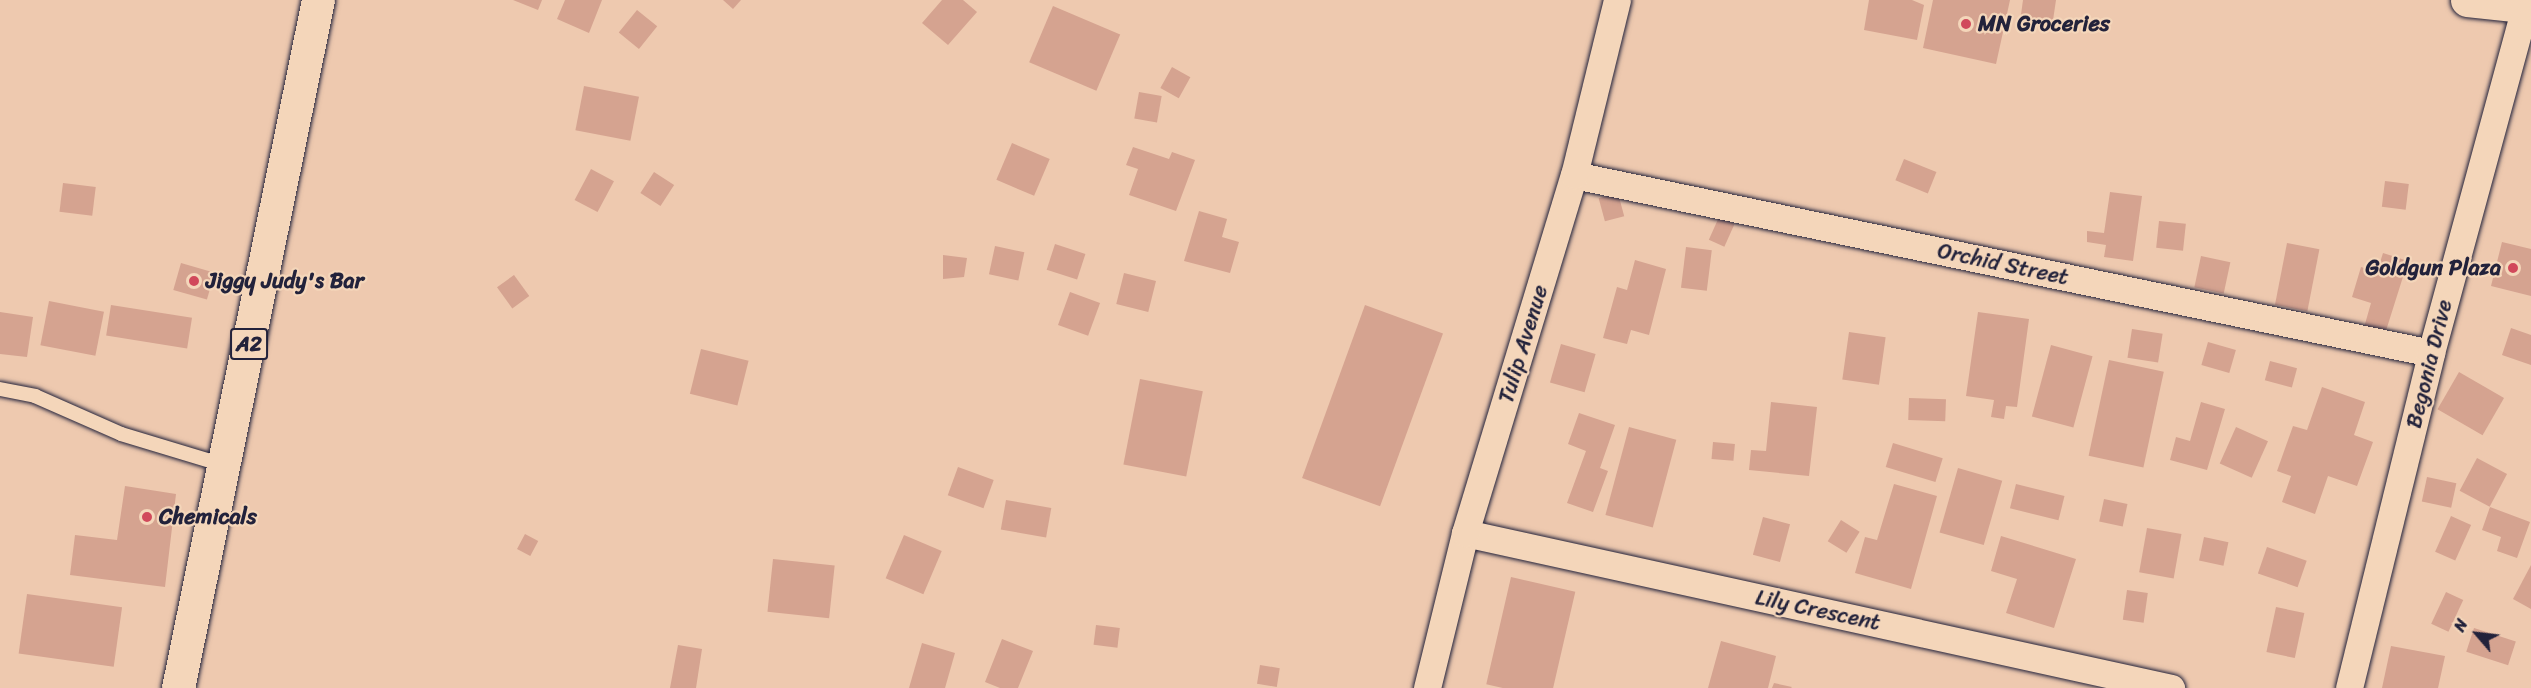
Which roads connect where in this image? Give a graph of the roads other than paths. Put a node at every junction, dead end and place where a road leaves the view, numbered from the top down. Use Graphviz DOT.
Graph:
graph roads {
  1 [pos="318,0"];
  2 [pos="1617,0"];
  3 [pos="2468,0"];
  4 [pos="2528,8"];
  5 [pos="1574,175"];
  6 [pos="2431,353"];
  7 [pos="0,389"];
  8 [pos="224,465"];
  9 [pos="1465,533"];
  10 [pos="178,688"];
  11 [pos="1427,688"];
  12 [pos="2170,688"];
  13 [pos="2349,688"];
  1 -- 8 [label="main road, A2"];
  2 -- 5 [label="street, Tulip Avenue"];
  3 -- 4 [label="main road"];
  4 -- 6 [label="street, Begonia Drive"];
  5 -- 6 [label="street, Orchid Street"];
  5 -- 9 [label="street, Tulip Avenue"];
  6 -- 13 [label="street, Begonia Drive"];
  7 -- 8 [label="lane"];
  8 -- 10 [label="main road, A2"];
  9 -- 11 [label="street, Tulip Avenue"];
  9 -- 12 [label="street, Lily Crescent"];
}
